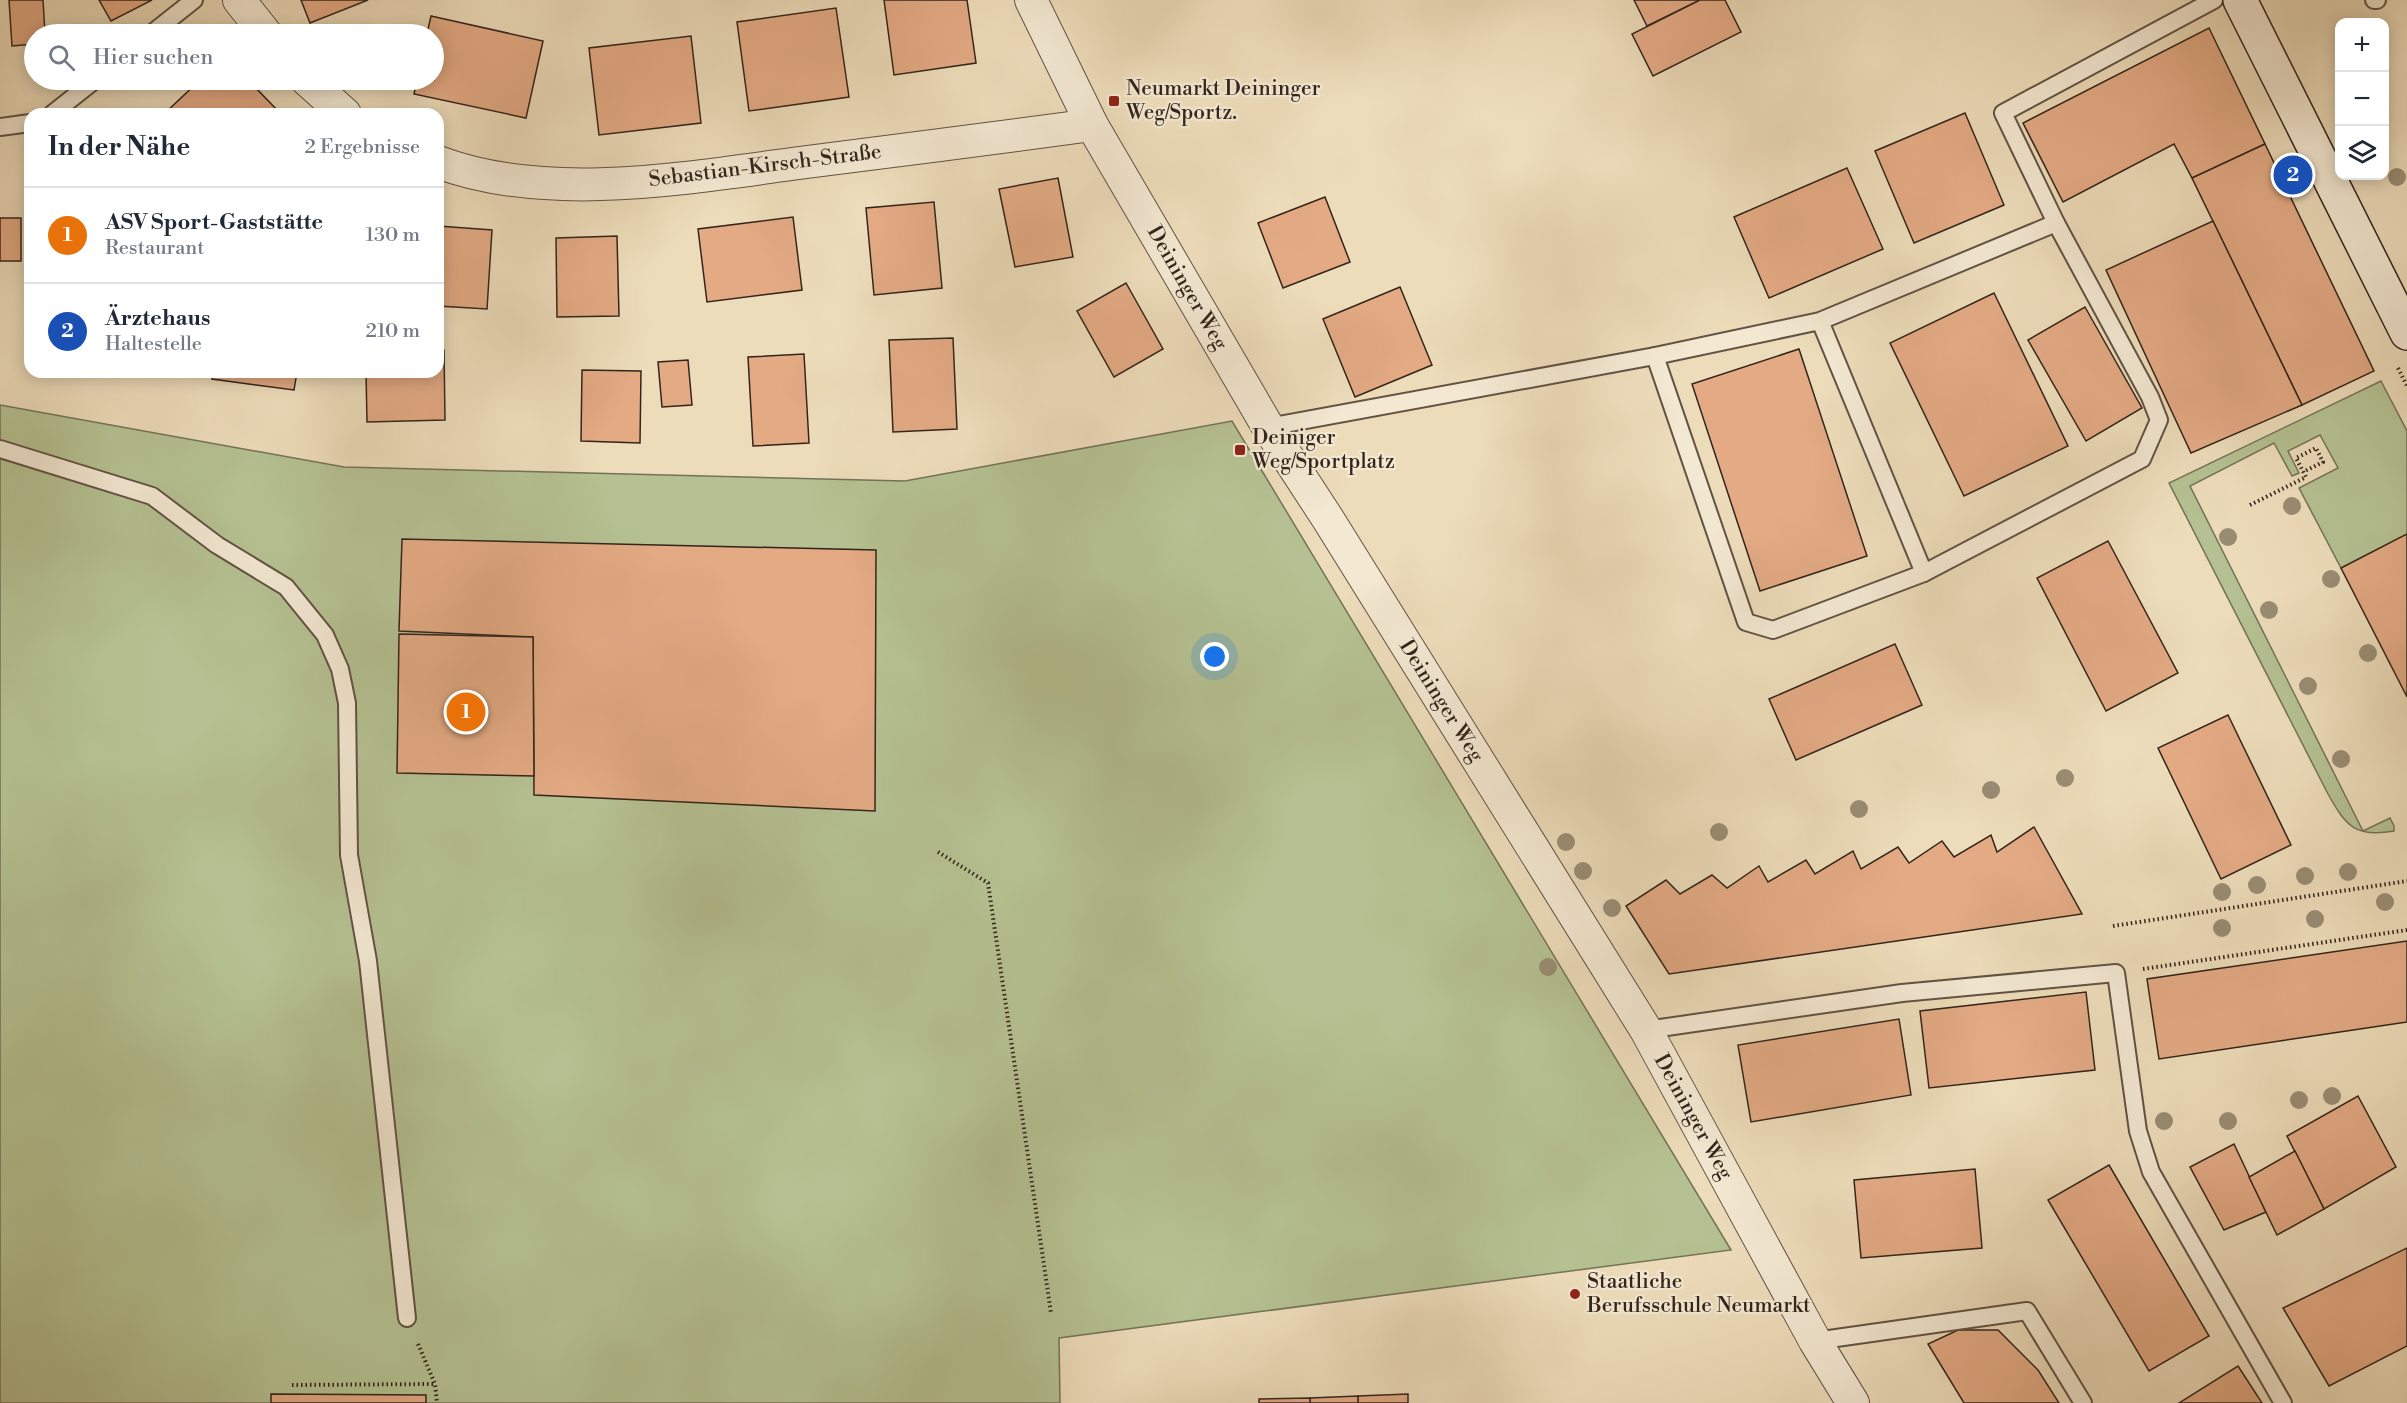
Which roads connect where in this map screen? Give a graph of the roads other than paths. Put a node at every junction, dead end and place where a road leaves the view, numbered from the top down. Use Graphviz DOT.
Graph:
graph roads {
  1 [pos="194,0"];
  2 [pos="238,0"];
  3 [pos="1031,0"];
  4 [pos="2214,0"];
  5 [pos="2240,0"];
  6 [pos="164,24"];
  7 [pos="258,24"];
  8 [pos="82,90"];
  9 [pos="318,90"];
  10 [pos="60,108"];
  11 [pos="338,108"];
  12 [pos="24,124"];
  13 [pos="1092,125"];
  14 [pos="0,127"];
  15 [pos="444,164"];
  16 [pos="2055,223"];
  17 [pos="1820,321"];
  18 [pos="2407,333"];
  19 [pos="1654,356"];
  20 [pos="1268,427"];
  21 [pos="0,449"];
  22 [pos="1924,573"];
  23 [pos="1646,1030"];
  24 [pos="407,1318"];
  25 [pos="1815,1341"];
  26 [pos="1853,1403"];
  27 [pos="2083,1403"];
  28 [pos="2283,1403"];
  1 -- 6 [label="lane"];
  2 -- 7 [label="street"];
  3 -- 13 [label="street, Deininger Weg"];
  4 -- 16 [label="lane"];
  5 -- 18 [label="main road"];
  8 -- 10 [label="lane"];
  9 -- 11 [label="street"];
  12 -- 14 [label="lane"];
  13 -- 15 [label="street, Sebastian-Kirsch-Straße"];
  13 -- 20 [label="street, Deininger Weg"];
  16 -- 17 [label="lane"];
  16 -- 22 [label="lane"];
  17 -- 19 [label="lane"];
  17 -- 22 [label="lane"];
  19 -- 20 [label="lane"];
  19 -- 22 [label="lane"];
  20 -- 23 [label="street, Deininger Weg"];
  21 -- 24 [label="lane"];
  23 -- 25 [label="street, Deininger Weg"];
  23 -- 28 [label="lane"];
  25 -- 26 [label="street, Deininger Weg"];
  25 -- 27 [label="lane"];
}
